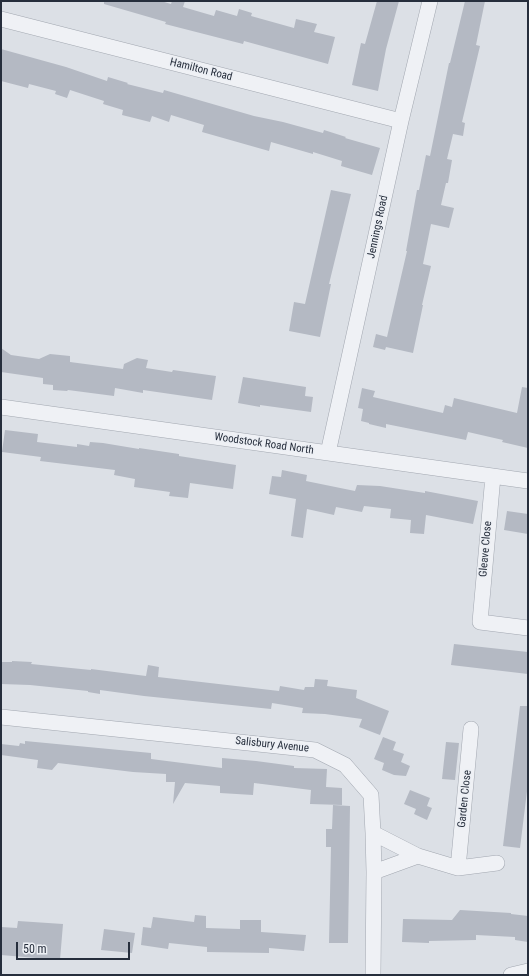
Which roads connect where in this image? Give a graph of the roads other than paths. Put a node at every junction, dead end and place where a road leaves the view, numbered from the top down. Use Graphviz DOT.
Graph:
graph roads {
  1 [pos="430,1"];
  2 [pos="1,19"];
  3 [pos="401,121"];
  4 [pos="1,407"];
  5 [pos="328,453"];
  6 [pos="492,476"];
  7 [pos="528,481"];
  8 [pos="528,628"];
  9 [pos="1,717"];
  10 [pos="471,729"];
  11 [pos="374,833"];
  12 [pos="418,856"];
  13 [pos="497,863"];
  14 [pos="458,868"];
  15 [pos="374,872"];
  16 [pos="528,971"];
  17 [pos="373,975"];
  18 [pos="511,975"];
  1 -- 3 [label="street, Jennings Road"];
  2 -- 3 [label="street, Hamilton Road"];
  3 -- 5 [label="street, Jennings Road"];
  4 -- 5 [label="street, Woodstock Road North"];
  5 -- 6 [label="street, Woodstock Road North"];
  6 -- 7 [label="street, Woodstock Road North"];
  6 -- 8 [label="street, Gleave Close"];
  9 -- 11 [label="street, Salisbury Avenue"];
  10 -- 14 [label="street, Garden Close"];
  11 -- 12 [label="street"];
  11 -- 15 [label="street, Salisbury Avenue"];
  12 -- 14 [label="street"];
  12 -- 15 [label="street"];
  13 -- 14 [label="street"];
  15 -- 17 [label="street, Salisbury Avenue"];
  16 -- 18 [label="street"];
}
